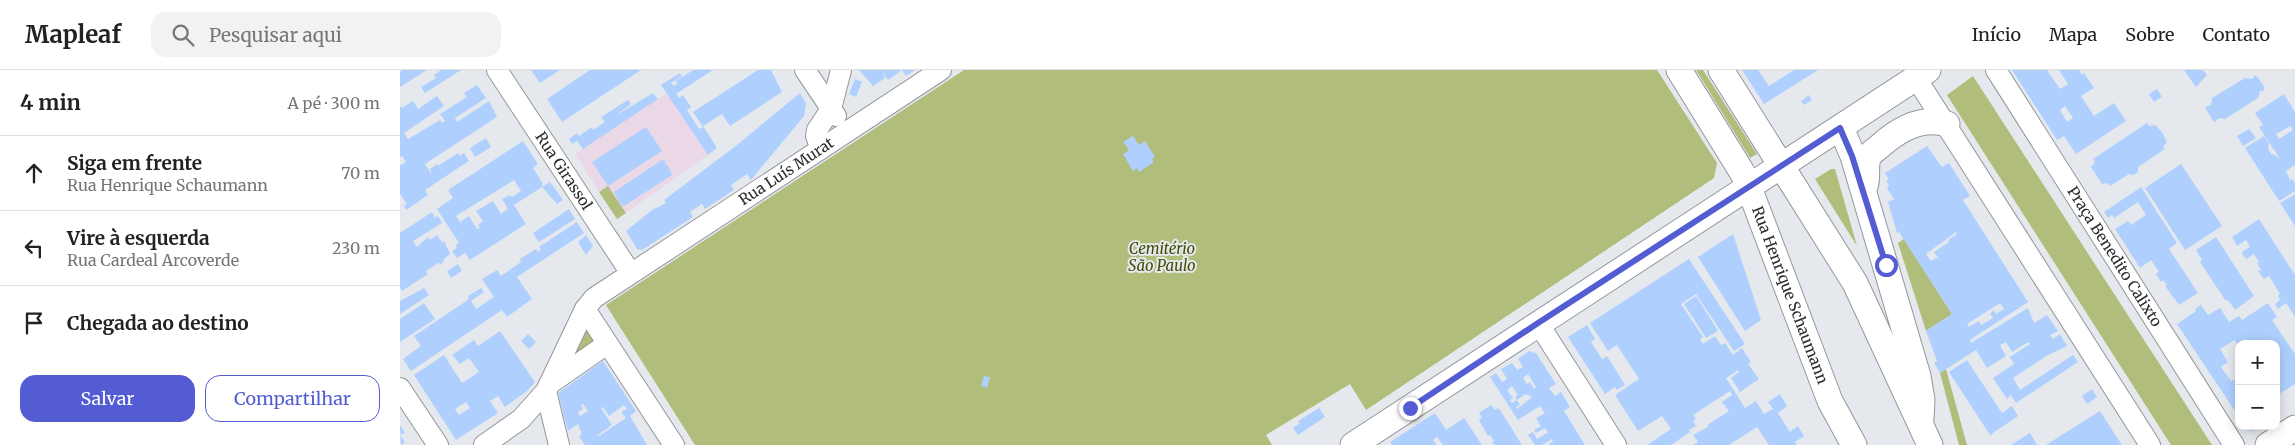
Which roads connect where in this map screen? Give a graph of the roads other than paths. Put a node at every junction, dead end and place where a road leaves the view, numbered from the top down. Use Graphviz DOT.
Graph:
graph roads {
  1 [pos="497,70"];
  2 [pos="805,70"];
  3 [pos="841,70"];
  4 [pos="941,70"];
  5 [pos="1679,70"];
  6 [pos="1721,70"];
  7 [pos="1996,70"];
  8 [pos="1922,74"];
  9 [pos="831,109"];
  10 [pos="1947,124"];
  11 [pos="1840,128"];
  12 [pos="846,132"];
  13 [pos="819,140"];
  14 [pos="1781,167"];
  15 [pos="1750,187"];
  16 [pos="1863,191"];
  17 [pos="630,272"];
  18 [pos="585,309"];
  19 [pos="1538,323"];
  20 [pos="607,344"];
  21 [pos="400,388"];
  22 [pos="547,388"];
  23 [pos="521,419"];
  24 [pos="2295,428"];
  25 [pos="1925,437"];
  26 [pos="557,440"];
  27 [pos="1357,444"];
  28 [pos="438,445"];
  29 [pos="484,445"];
  30 [pos="674,445"];
  31 [pos="1616,445"];
  32 [pos="1854,445"];
  33 [pos="2150,445"];
  34 [pos="2234,445"];
  35 [pos="2268,445"];
  1 -- 17 [label="street, Rua Girassol"];
  2 -- 9 [label="street"];
  3 -- 9 [label="street"];
  4 -- 12 [label="street, Rua Luís Murat"];
  5 -- 15 [label="main road, Rua Henrique Schaumann"];
  6 -- 14 [label="main road"];
  7 -- 34 [label="street, Praça Benedito Calixto"];
  8 -- 10 [label="street"];
  8 -- 11 [label="main road"];
  9 -- 12 [label="street"];
  9 -- 13 [label="street"];
  10 -- 16 [label="main road"];
  10 -- 33 [label="street"];
  11 -- 14 [label="main road"];
  11 -- 16 [label="main road"];
  12 -- 13 [label="street, Rua Luís Murat"];
  13 -- 17 [label="street, Rua Luís Murat"];
  14 -- 15 [label="main road"];
  14 -- 25 [label="main road"];
  15 -- 19 [label="main road"];
  15 -- 32 [label="main road, Rua Henrique Schaumann"];
  16 -- 25 [label="main road"];
  17 -- 18 [label="street, Rua Luís Murat"];
  18 -- 20 [label="street"];
  18 -- 22 [label="street"];
  19 -- 27 [label="main road"];
  19 -- 31 [label="street"];
  20 -- 22 [label="street"];
  20 -- 30 [label="street"];
  21 -- 28 [label="street"];
  22 -- 23 [label="street"];
  22 -- 26 [label="street"];
  23 -- 26 [label="street"];
  23 -- 29 [label="street"];
  24 -- 35 [label="main road"];
}
